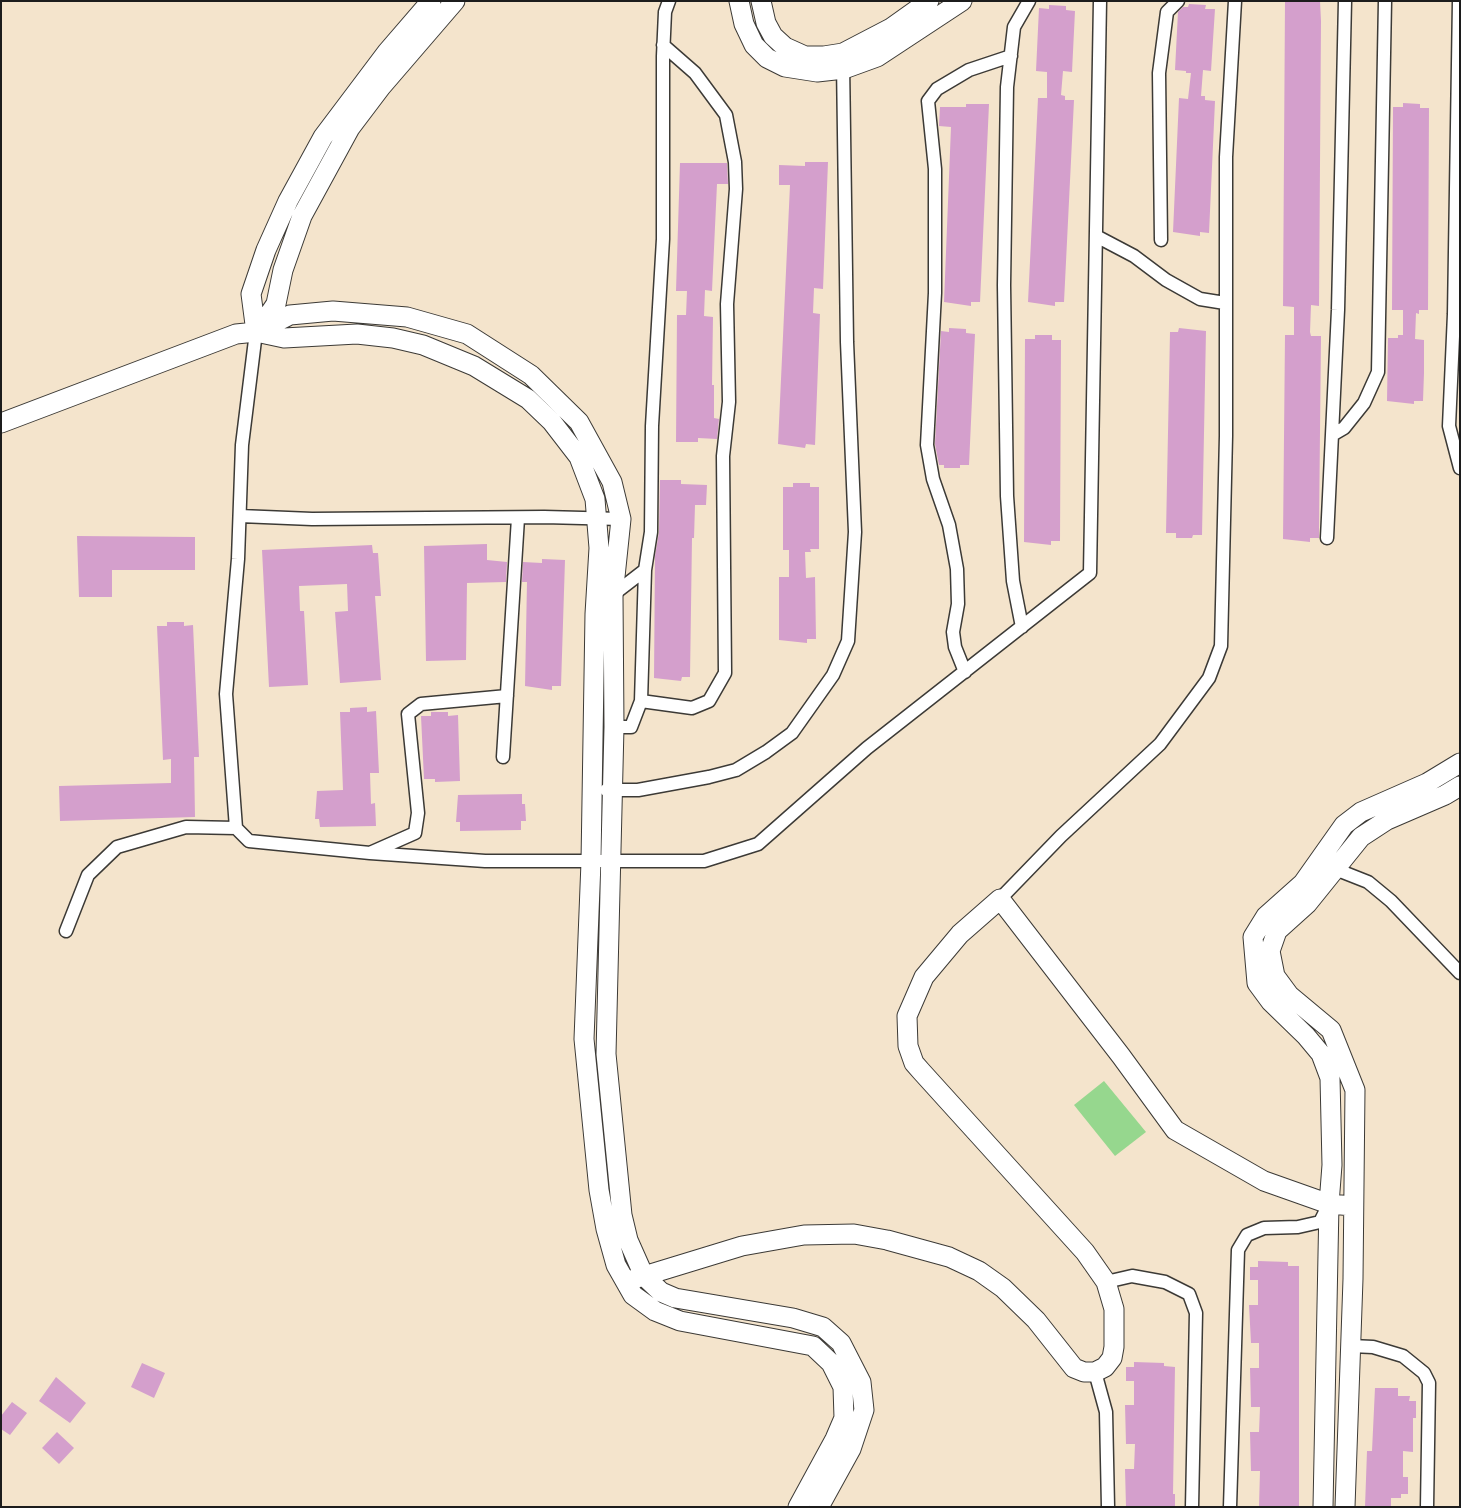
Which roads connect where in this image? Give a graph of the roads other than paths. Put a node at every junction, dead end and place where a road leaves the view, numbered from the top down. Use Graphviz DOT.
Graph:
graph roads {
  1 [pos="431,1"];
  2 [pos="455,1"];
  3 [pos="669,1"];
  4 [pos="739,1"];
  5 [pos="761,1"];
  6 [pos="929,1"];
  7 [pos="962,1"];
  8 [pos="1029,1"];
  9 [pos="1100,1"];
  10 [pos="1178,1"];
  11 [pos="1236,1"];
  12 [pos="1345,1"];
  13 [pos="1385,1"];
  14 [pos="1459,1"];
  15 [pos="663,45"];
  16 [pos="1011,56"];
  17 [pos="843,61"];
  18 [pos="1096,236"];
  19 [pos="1161,240"];
  20 [pos="1225,304"];
  21 [pos="256,332"];
  22 [pos="1,423"];
  23 [pos="1332,435"];
  24 [pos="1460,468"];
  25 [pos="240,516"];
  26 [pos="518,518"];
  27 [pos="597,519"];
  28 [pos="621,519"];
  29 [pos="1327,538"];
  30 [pos="645,570"];
  31 [pos="613,596"];
  32 [pos="596,604"];
  33 [pos="1022,627"];
  34 [pos="964,672"];
  35 [pos="507,696"];
  36 [pos="641,701"];
  37 [pos="614,727"];
  38 [pos="503,757"];
  39 [pos="1460,763"];
  40 [pos="1460,786"];
  41 [pos="592,790"];
  42 [pos="612,790"];
  43 [pos="236,828"];
  44 [pos="370,853"];
  45 [pos="600,862"];
  46 [pos="1315,863"];
  47 [pos="1335,869"];
  48 [pos="1000,900"];
  49 [pos="66,931"];
  50 [pos="1460,973"];
  51 [pos="1329,1204"];
  52 [pos="1353,1206"];
  53 [pos="644,1276"];
  54 [pos="625,1281"];
  55 [pos="1106,1282"];
  56 [pos="1351,1346"];
  57 [pos="1095,1372"];
  58 [pos="1320,1503"];
  59 [pos="798,1507"];
  60 [pos="819,1507"];
  61 [pos="1108,1507"];
  62 [pos="1192,1507"];
  63 [pos="1230,1507"];
  64 [pos="1345,1507"];
  65 [pos="1427,1507"];
  1 -- 21 [label="street"];
  2 -- 21 [label="street"];
  3 -- 15 [label="street"];
  4 -- 17 [label="street"];
  5 -- 17 [label="street"];
  6 -- 17 [label="street"];
  7 -- 17 [label="street"];
  8 -- 16 [label="street"];
  9 -- 18 [label="street"];
  10 -- 19 [label="street"];
  11 -- 20 [label="street"];
  12 -- 23 [label="street"];
  13 -- 23 [label="street"];
  14 -- 24 [label="street"];
  15 -- 30 [label="street"];
  15 -- 36 [label="street"];
  16 -- 33 [label="street"];
  16 -- 34 [label="street"];
  17 -- 42 [label="street"];
  18 -- 20 [label="street"];
  18 -- 33 [label="street"];
  20 -- 48 [label="street"];
  21 -- 22 [label="street"];
  21 -- 25 [label="street"];
  21 -- 27 [label="street"];
  21 -- 28 [label="street"];
  23 -- 29 [label="street"];
  25 -- 26 [label="street"];
  25 -- 43 [label="street"];
  26 -- 27 [label="street"];
  26 -- 35 [label="street"];
  27 -- 28 [label="street"];
  27 -- 32 [label="street"];
  28 -- 31 [label="street"];
  30 -- 31 [label="street"];
  30 -- 36 [label="street"];
  31 -- 32 [label="street"];
  31 -- 37 [label="street"];
  32 -- 41 [label="street"];
  33 -- 34 [label="street"];
  34 -- 45 [label="street"];
  35 -- 38 [label="street"];
  35 -- 44 [label="street"];
  36 -- 37 [label="street"];
  37 -- 42 [label="street"];
  39 -- 46 [label="street"];
  40 -- 47 [label="street"];
  41 -- 42 [label="street"];
  41 -- 45 [label="street"];
  42 -- 45 [label="street"];
  43 -- 44 [label="street"];
  43 -- 49 [label="street"];
  44 -- 45 [label="street"];
  45 -- 53 [label="street"];
  45 -- 54 [label="street"];
  46 -- 47 [label="street"];
  46 -- 51 [label="street"];
  47 -- 50 [label="street"];
  47 -- 52 [label="street"];
  48 -- 51 [label="street"];
  48 -- 55 [label="street"];
  51 -- 52 [label="street"];
  51 -- 58 [label="street"];
  51 -- 63 [label="street"];
  52 -- 56 [label="street"];
  53 -- 54 [label="street"];
  53 -- 57 [label="street"];
  53 -- 60 [label="street"];
  54 -- 59 [label="street"];
  55 -- 57 [label="street"];
  55 -- 62 [label="street"];
  56 -- 64 [label="street"];
  56 -- 65 [label="street"];
  57 -- 61 [label="street"];
}
